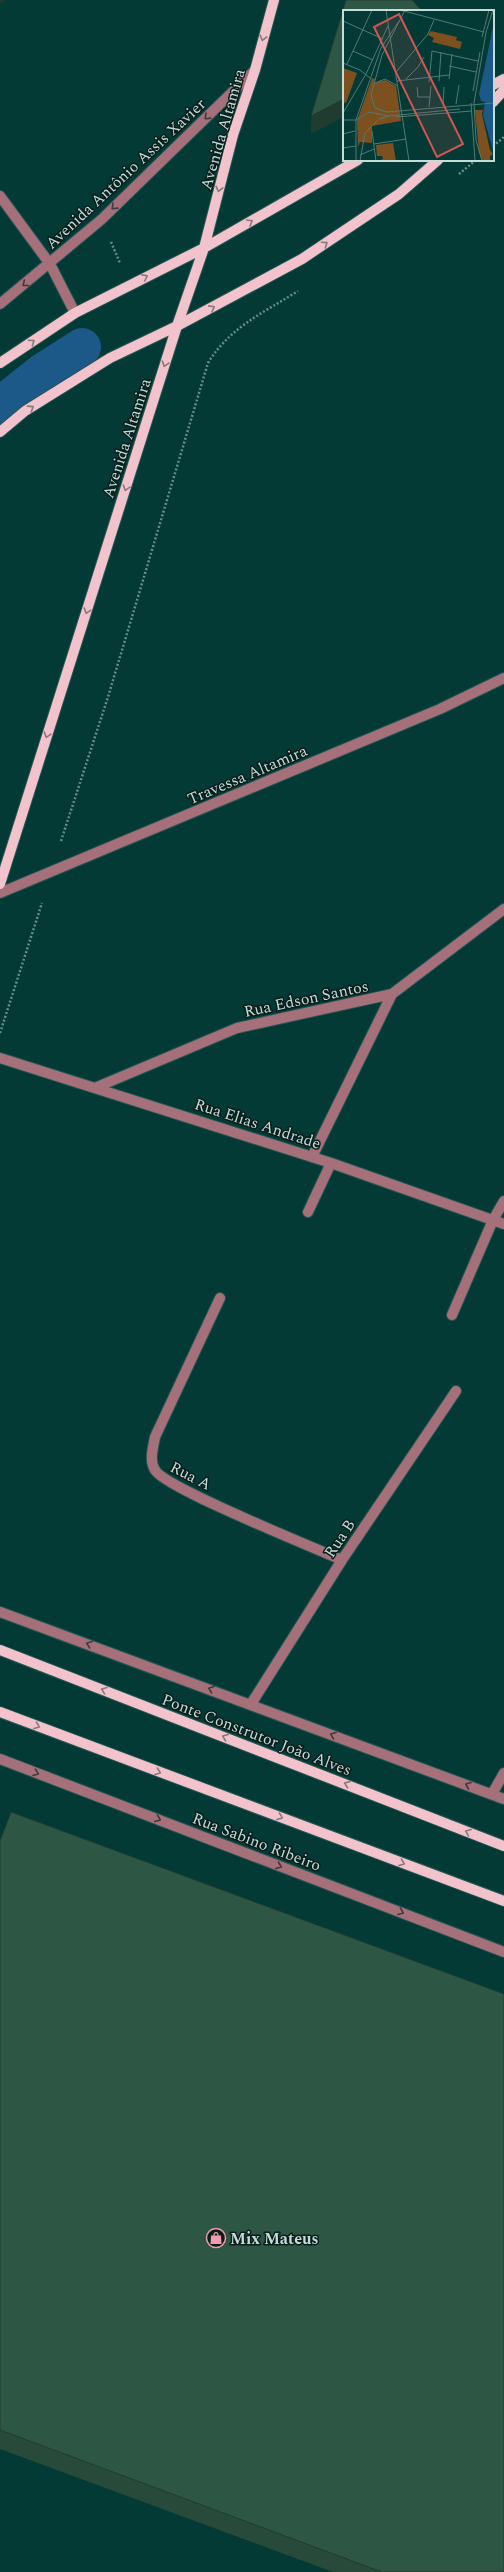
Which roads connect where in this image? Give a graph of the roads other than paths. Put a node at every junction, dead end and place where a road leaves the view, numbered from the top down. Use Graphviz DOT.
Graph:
graph roads {
  1 [pos="274,0"];
  2 [pos="255,70"];
  3 [pos="504,79"];
  4 [pos="494,84"];
  5 [pos="504,90"];
  6 [pos="494,101"];
  7 [pos="356,161"];
  8 [pos="437,161"];
  9 [pos="0,196"];
  10 [pos="204,248"];
  11 [pos="50,264"];
  12 [pos="0,304"];
  13 [pos="75,313"];
  14 [pos="177,326"];
  15 [pos="0,363"];
  16 [pos="0,432"];
  17 [pos="504,678"];
  18 [pos="0,884"];
  19 [pos="0,893"];
  20 [pos="504,909"];
  21 [pos="392,994"];
  22 [pos="0,1058"];
  23 [pos="97,1087"];
  24 [pos="312,1157"];
  25 [pos="331,1163"];
  26 [pos="504,1201"];
  27 [pos="308,1212"];
  28 [pos="493,1220"];
  29 [pos="504,1224"];
  30 [pos="220,1298"];
  31 [pos="452,1315"];
  32 [pos="456,1391"];
  33 [pos="342,1560"];
  34 [pos="0,1612"];
  35 [pos="0,1650"];
  36 [pos="251,1704"];
  37 [pos="0,1712"];
  38 [pos="0,1759"];
  39 [pos="504,1773"];
  40 [pos="492,1794"];
  41 [pos="504,1799"];
  42 [pos="504,1846"];
  43 [pos="504,1901"];
  44 [pos="504,1952"];
  1 -- 2 [label="main road, Avenida Altamira, one-way"];
  2 -- 10 [label="main road, Avenida Altamira, one-way"];
  2 -- 11 [label="street, Avenida Antônio Assis Xavier, one-way"];
  3 -- 4 [label="main road"];
  5 -- 6 [label="main road"];
  10 -- 7 [label="main road, one-way"];
  14 -- 8 [label="main road, one-way"];
  9 -- 11 [label="street"];
  13 -- 10 [label="main road, one-way"];
  10 -- 14 [label="main road, Avenida Altamira"];
  11 -- 12 [label="street, Avenida Antônio Assis Xavier, one-way"];
  11 -- 13 [label="street"];
  15 -- 13 [label="main road, one-way"];
  16 -- 14 [label="main road, one-way"];
  14 -- 18 [label="main road, Avenida Altamira, one-way"];
  17 -- 19 [label="street, Travessa Altamira"];
  20 -- 21 [label="street, Rua Edson Santos"];
  21 -- 23 [label="street, Rua Edson Santos"];
  21 -- 24 [label="street"];
  22 -- 23 [label="street, Rua Elias Andrade"];
  23 -- 24 [label="street, Rua Elias Andrade"];
  24 -- 25 [label="street, Rua Elias Andrade"];
  25 -- 27 [label="street"];
  25 -- 28 [label="street, Rua Elias Andrade"];
  26 -- 28 [label="street"];
  28 -- 29 [label="street, Rua Elias Andrade"];
  28 -- 31 [label="street"];
  30 -- 33 [label="street, Rua A"];
  32 -- 33 [label="street, Rua B"];
  33 -- 36 [label="street, Rua B"];
  36 -- 34 [label="street, one-way"];
  42 -- 35 [label="main road, Ponte Construtor João Alves, one-way"];
  40 -- 36 [label="street, one-way"];
  37 -- 43 [label="main road, one-way"];
  38 -- 44 [label="street, Rua Sabino Ribeiro, one-way"];
  39 -- 40 [label="street"];
  40 -- 41 [label="street"];
}
